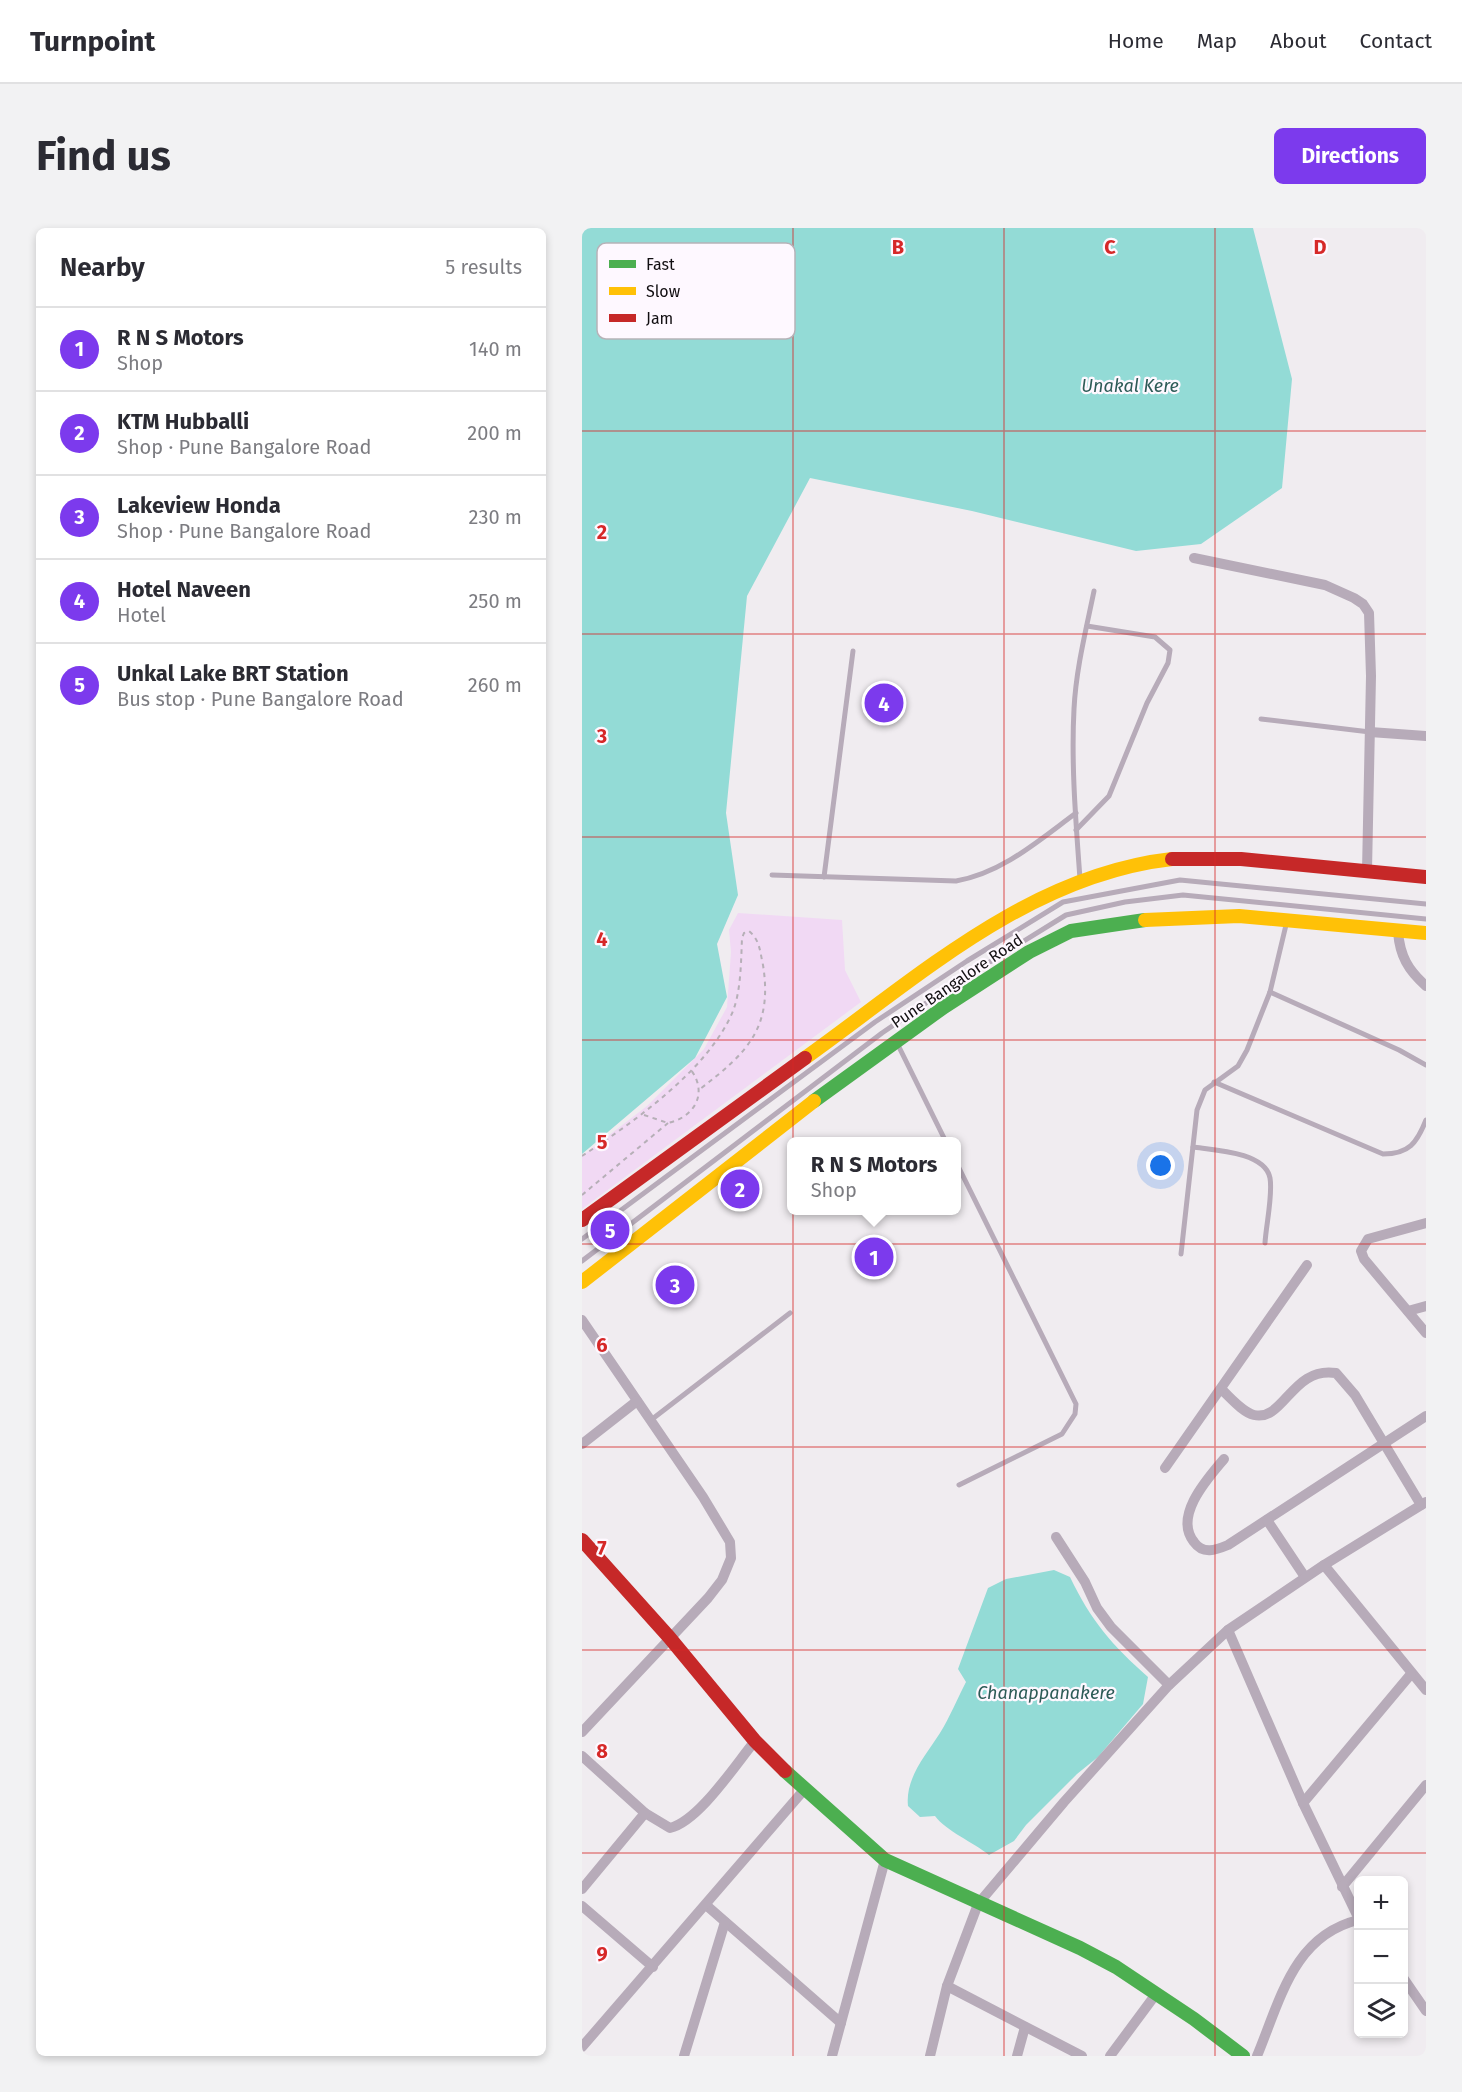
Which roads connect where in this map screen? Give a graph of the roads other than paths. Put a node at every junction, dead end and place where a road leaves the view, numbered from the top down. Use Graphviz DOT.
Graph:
graph roads {
  1 [pos="1194,558"];
  2 [pos="1094,591"];
  3 [pos="1087,626"];
  4 [pos="853,651"];
  5 [pos="1261,719"];
  6 [pos="1370,732"];
  7 [pos="1426,736"];
  8 [pos="1076,813"];
  9 [pos="1076,830"];
  10 [pos="1366,871"];
  11 [pos="772,875"];
  12 [pos="824,877"];
  13 [pos="1426,877"];
  14 [pos="1080,881"];
  15 [pos="1426,904"];
  16 [pos="1426,919"];
  17 [pos="1287,920"];
  18 [pos="1398,932"];
  19 [pos="1426,933"];
  20 [pos="1426,986"];
  21 [pos="1270,992"];
  22 [pos="896,1041"];
  23 [pos="1426,1065"];
  24 [pos="1214,1082"];
  25 [pos="1426,1120"];
  26 [pos="944,1137"];
  27 [pos="1193,1147"];
  28 [pos="961,1169"];
  29 [pos="582,1220"];
  30 [pos="1426,1223"];
  31 [pos="582,1239"];
  32 [pos="1265,1243"];
  33 [pos="1181,1254"];
  34 [pos="582,1261"];
  35 [pos="1307,1265"];
  36 [pos="582,1282"];
  37 [pos="1426,1306"];
  38 [pos="1408,1311"];
  39 [pos="790,1313"];
  40 [pos="582,1320"];
  41 [pos="1426,1333"];
  42 [pos="1221,1389"];
  43 [pos="638,1401"];
  44 [pos="1426,1416"];
  45 [pos="651,1421"];
  46 [pos="582,1444"];
  47 [pos="1384,1444"];
  48 [pos="1224,1459"];
  49 [pos="1165,1468"];
  50 [pos="958,1485"];
  51 [pos="1424,1503"];
  52 [pos="1267,1520"];
  53 [pos="1056,1537"];
  54 [pos="582,1540"];
  55 [pos="1323,1565"];
  56 [pos="1305,1577"];
  57 [pos="1228,1630"];
  58 [pos="669,1637"];
  59 [pos="1411,1674"];
  60 [pos="1169,1685"];
  61 [pos="1426,1690"];
  62 [pos="582,1732"];
  63 [pos="755,1741"];
  64 [pos="582,1756"];
  65 [pos="1426,1785"];
  66 [pos="804,1790"];
  67 [pos="1303,1803"];
  68 [pos="645,1813"];
  69 [pos="885,1860"];
  70 [pos="1342,1887"];
  71 [pos="582,1889"];
  72 [pos="978,1904"];
  73 [pos="706,1905"];
  74 [pos="582,1906"];
  75 [pos="1354,1910"];
  76 [pos="1354,1921"];
  77 [pos="725,1922"];
  78 [pos="652,1967"];
  79 [pos="1408,1984"];
  80 [pos="947,1986"];
  81 [pos="1156,1994"];
  82 [pos="1426,2010"];
  83 [pos="841,2023"];
  84 [pos="1025,2027"];
  85 [pos="583,2045"];
  86 [pos="684,2056"];
  87 [pos="832,2056"];
  88 [pos="930,2056"];
  89 [pos="1017,2056"];
  90 [pos="1082,2056"];
  91 [pos="1110,2056"];
  92 [pos="1243,2056"];
  93 [pos="1257,2056"];
  1 -- 6 [label="street"];
  2 -- 3 [label="lane"];
  3 -- 8 [label="lane"];
  3 -- 9 [label="lane"];
  4 -- 12 [label="lane"];
  5 -- 6 [label="lane"];
  6 -- 7 [label="street"];
  6 -- 10 [label="street"];
  8 -- 9 [label="lane"];
  8 -- 12 [label="lane"];
  9 -- 14 [label="lane"];
  10 -- 13 [label="main road, Pune Bangalore Road"];
  10 -- 14 [label="main road, Pune Bangalore Road"];
  11 -- 12 [label="lane"];
  14 -- 29 [label="main road, Pune Bangalore Road"];
  15 -- 31 [label="lane"];
  16 -- 34 [label="lane"];
  17 -- 18 [label="main road, Pune Bangalore Road"];
  17 -- 21 [label="lane"];
  17 -- 22 [label="main road, Pune Bangalore Road"];
  18 -- 19 [label="main road, Pune Bangalore Road"];
  18 -- 20 [label="street"];
  21 -- 23 [label="lane"];
  21 -- 24 [label="lane"];
  22 -- 26 [label="lane"];
  22 -- 36 [label="main road, Pune Bangalore Road"];
  24 -- 25 [label="lane"];
  24 -- 27 [label="lane"];
  27 -- 32 [label="lane"];
  27 -- 33 [label="lane"];
  28 -- 50 [label="lane"];
  30 -- 38 [label="street"];
  35 -- 42 [label="street"];
  37 -- 38 [label="street"];
  38 -- 41 [label="street"];
  39 -- 45 [label="lane"];
  40 -- 43 [label="street"];
  42 -- 47 [label="street"];
  42 -- 49 [label="street"];
  43 -- 45 [label="street"];
  43 -- 46 [label="street"];
  44 -- 47 [label="street"];
  45 -- 58 [label="street"];
  47 -- 51 [label="street"];
  47 -- 52 [label="street"];
  48 -- 52 [label="street"];
  51 -- 55 [label="street"];
  52 -- 56 [label="street"];
  53 -- 60 [label="street"];
  54 -- 58 [label="main road"];
  55 -- 56 [label="street"];
  55 -- 59 [label="street"];
  56 -- 57 [label="street"];
  57 -- 60 [label="street"];
  57 -- 67 [label="street"];
  58 -- 62 [label="street"];
  58 -- 63 [label="main road"];
  59 -- 61 [label="street"];
  59 -- 67 [label="street"];
  60 -- 72 [label="street"];
  63 -- 66 [label="main road"];
  63 -- 68 [label="street"];
  64 -- 68 [label="street"];
  65 -- 70 [label="street"];
  66 -- 69 [label="main road"];
  66 -- 73 [label="street"];
  67 -- 70 [label="street"];
  68 -- 71 [label="street"];
  69 -- 72 [label="main road"];
  69 -- 83 [label="street"];
  70 -- 75 [label="street"];
  72 -- 80 [label="street"];
  72 -- 81 [label="main road"];
  73 -- 77 [label="street"];
  73 -- 78 [label="street"];
  74 -- 78 [label="street"];
  76 -- 93 [label="street"];
  77 -- 83 [label="street"];
  77 -- 86 [label="street"];
  78 -- 85 [label="street"];
  79 -- 82 [label="street"];
  80 -- 84 [label="street"];
  80 -- 88 [label="street"];
  81 -- 91 [label="street"];
  81 -- 92 [label="main road"];
  83 -- 87 [label="street"];
  84 -- 89 [label="street"];
  84 -- 90 [label="street"];
}
